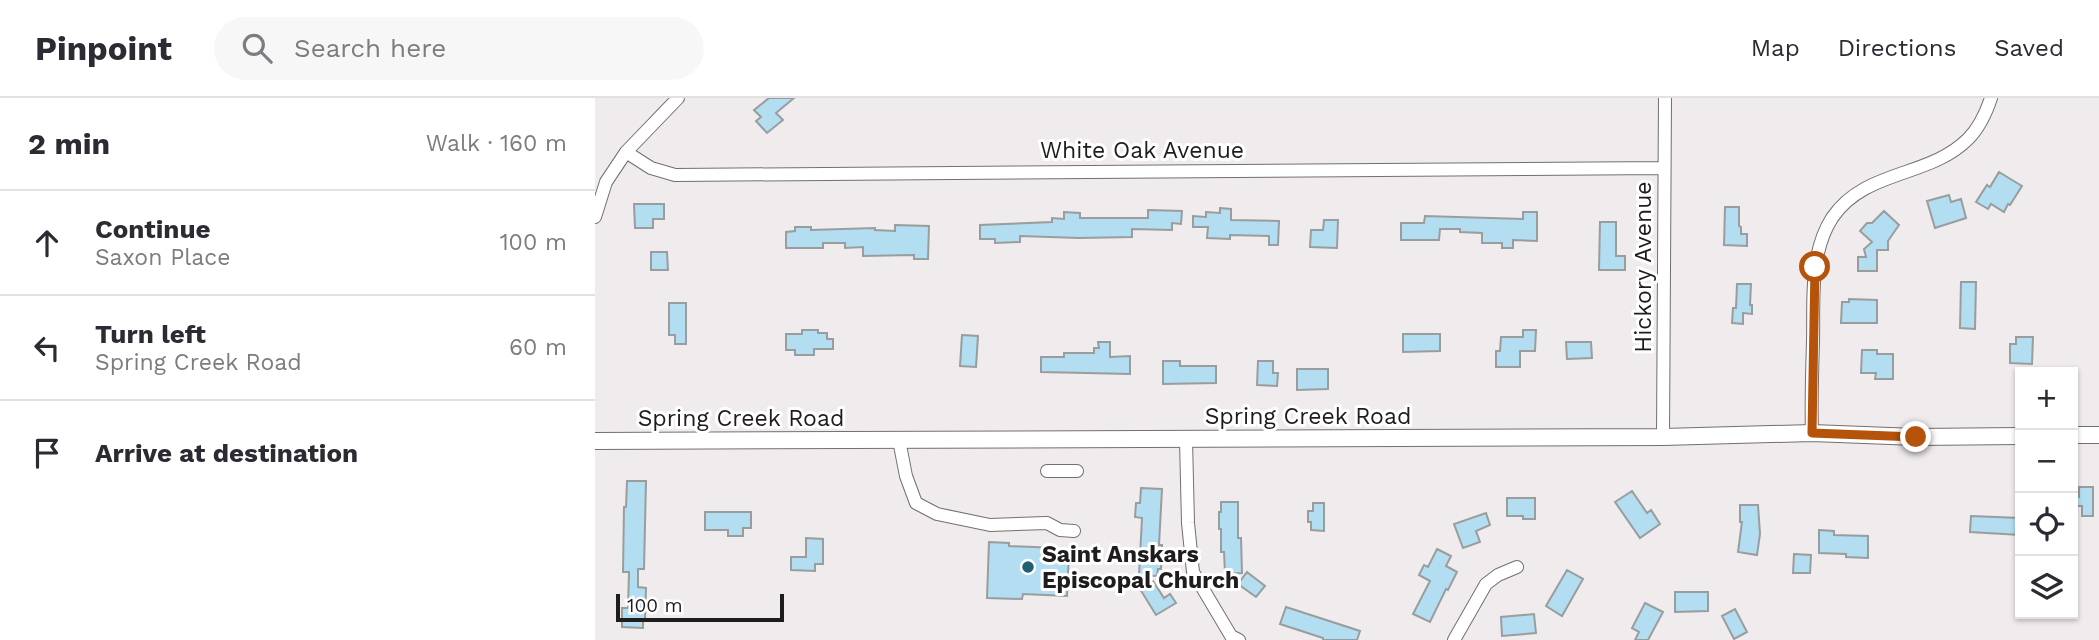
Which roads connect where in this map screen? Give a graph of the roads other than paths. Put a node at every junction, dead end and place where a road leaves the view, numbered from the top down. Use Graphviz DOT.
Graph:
graph roads {
  1 [pos="678,98"];
  2 [pos="1665,98"];
  3 [pos="1991,98"];
  4 [pos="626,152"];
  5 [pos="1664,168"];
  6 [pos="595,217"];
  7 [pos="1812,433"];
  8 [pos="2078,435"];
  9 [pos="2099,435"];
  10 [pos="2015,436"];
  11 [pos="1663,437"];
  12 [pos="899,440"];
  13 [pos="1186,440"];
  14 [pos="595,441"];
  15 [pos="1047,471"];
  16 [pos="1077,471"];
  17 [pos="1074,531"];
  18 [pos="1517,567"];
  19 [pos="1233,639"];
  20 [pos="1454,640"];
  1 -- 4 [label="street"];
  2 -- 5 [label="street, Hickory Avenue"];
  3 -- 7 [label="street"];
  4 -- 5 [label="street, White Oak Avenue"];
  4 -- 6 [label="street"];
  5 -- 11 [label="street, Hickory Avenue"];
  7 -- 10 [label="main road, Spring Creek Road"];
  7 -- 11 [label="main road, Spring Creek Road"];
  8 -- 9 [label="main road"];
  11 -- 13 [label="main road, Spring Creek Road"];
  12 -- 13 [label="main road, Spring Creek Road"];
  12 -- 14 [label="main road, Spring Creek Road"];
  12 -- 17 [label="street"];
  13 -- 19 [label="street"];
  15 -- 16 [label="street"];
  18 -- 20 [label="street"];
}
